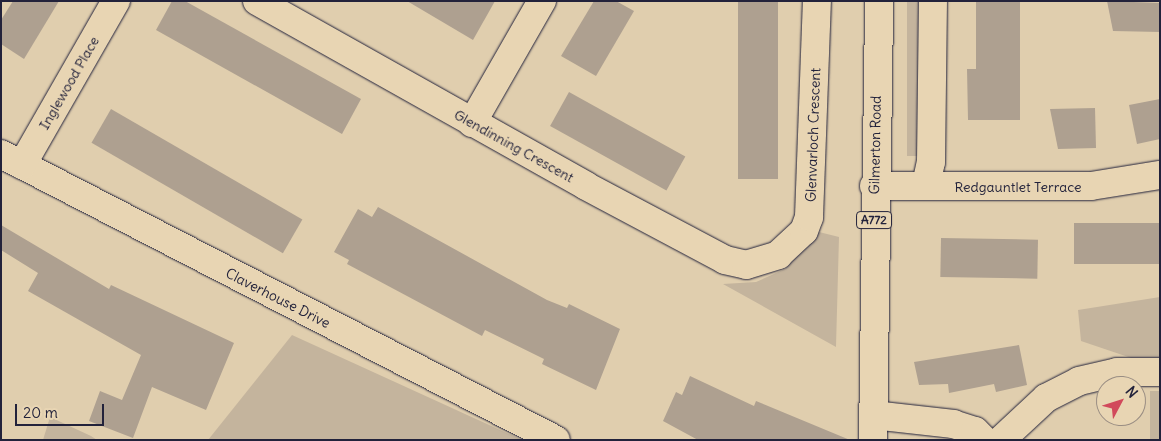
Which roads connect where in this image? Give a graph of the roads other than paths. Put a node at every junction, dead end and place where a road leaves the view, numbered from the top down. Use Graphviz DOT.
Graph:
graph roads {
  1 [pos="116,1"];
  2 [pos="257,1"];
  3 [pos="542,1"];
  4 [pos="817,1"];
  5 [pos="878,1"];
  6 [pos="933,1"];
  7 [pos="472,123"];
  8 [pos="12,160"];
  9 [pos="1160,175"];
  10 [pos="926,185"];
  11 [pos="874,186"];
  12 [pos="778,255"];
  13 [pos="1160,372"];
  14 [pos="873,427"];
  15 [pos="556,440"];
  16 [pos="984,440"];
  17 [pos="1001,440"];
  1 -- 8 [label="street, Inglewood Place"];
  2 -- 7 [label="street, Glendinning Crescent"];
  3 -- 7 [label="street"];
  4 -- 12 [label="street, Glenvarloch Crescent"];
  5 -- 11 [label="street, Gilmerton Road / A772"];
  6 -- 10 [label="street"];
  7 -- 12 [label="street, Glendinning Crescent"];
  8 -- 15 [label="street, Claverhouse Drive"];
  9 -- 10 [label="street, Redgauntlet Terrace"];
  10 -- 11 [label="street, Redgauntlet Terrace"];
  11 -- 14 [label="street, Gilmerton Road / A772"];
  13 -- 17 [label="street"];
  14 -- 16 [label="street"];
}
